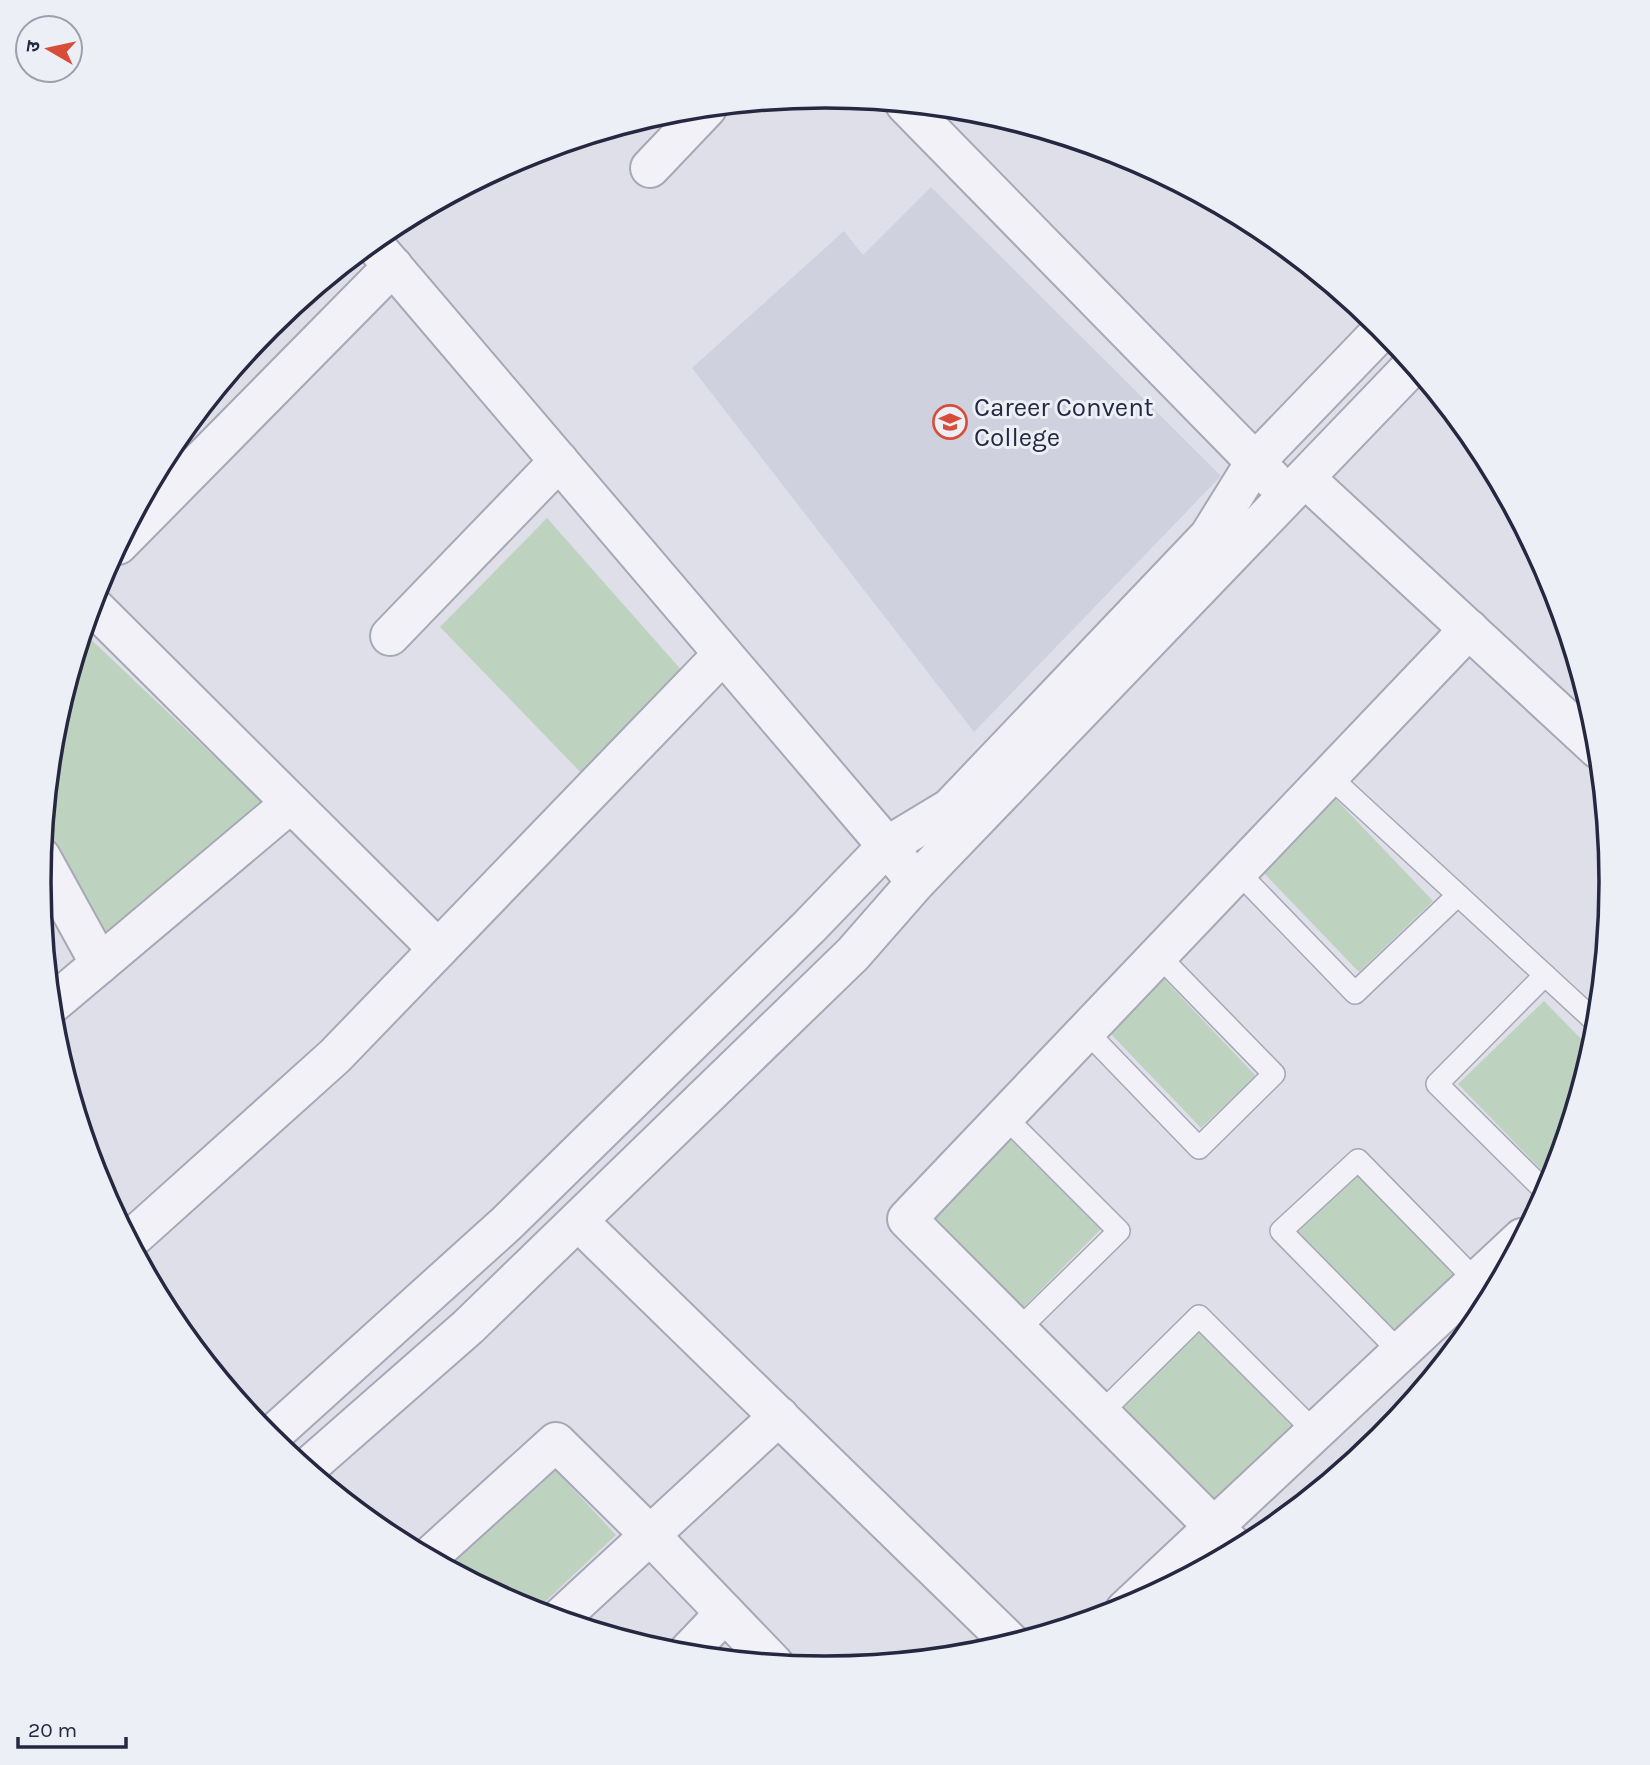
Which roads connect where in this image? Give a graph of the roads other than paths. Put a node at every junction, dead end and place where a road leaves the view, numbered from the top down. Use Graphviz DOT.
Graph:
graph roads {
  1 [pos="915,114"];
  2 [pos="696,119"];
  3 [pos="650,168"];
  4 [pos="383,254"];
  5 [pos="1375,338"];
  6 [pos="1407,372"];
  7 [pos="559,461"];
  8 [pos="1255,463"];
  9 [pos="1297,486"];
  10 [pos="142,519"];
  11 [pos="100,613"];
  12 [pos="1469,629"];
  13 [pos="390,636"];
  14 [pos="723,654"];
  15 [pos="1585,737"];
  16 [pos="1329,776"];
  17 [pos="291,803"];
  18 [pos="887,846"];
  19 [pos="1238,872"];
  20 [pos="51,875"];
  21 [pos="916,882"];
  22 [pos="1458,895"];
  23 [pos="438,949"];
  24 [pos="1158,955"];
  25 [pos="100,964"];
  26 [pos="1545,975"];
  27 [pos="59,998"];
  28 [pos="1588,1014"];
  29 [pos="1086,1031"];
  30 [pos="1004,1116"];
  31 [pos="1538,1184"];
  32 [pos="578,1221"];
  33 [pos="136,1235"];
  34 [pos="1484,1289"];
  35 [pos="1018,1330"];
  36 [pos="1400,1352"];
  37 [pos="1101,1413"];
  38 [pos="779,1416"];
  39 [pos="278,1430"];
  40 [pos="1315,1432"];
  41 [pos="313,1463"];
  42 [pos="650,1535"];
  43 [pos="1226,1538"];
  44 [pos="435,1551"];
  45 [pos="1182,1569"];
  46 [pos="566,1612"];
  47 [pos="725,1613"];
  48 [pos="1003,1635"];
  49 [pos="694,1645"];
  50 [pos="764,1654"];
  1 -- 8 [label="street"];
  2 -- 3 [label="street"];
  4 -- 7 [label="street"];
  4 -- 10 [label="street"];
  5 -- 8 [label="street"];
  6 -- 9 [label="street"];
  7 -- 13 [label="street"];
  7 -- 14 [label="street"];
  8 -- 9 [label="street"];
  8 -- 18 [label="street"];
  9 -- 12 [label="street"];
  9 -- 21 [label="street"];
  11 -- 17 [label="street"];
  12 -- 15 [label="street"];
  12 -- 16 [label="street"];
  14 -- 18 [label="street"];
  14 -- 23 [label="street"];
  16 -- 19 [label="street"];
  16 -- 22 [label="lane"];
  17 -- 23 [label="street"];
  17 -- 25 [label="street"];
  18 -- 21 [label="street"];
  18 -- 39 [label="street"];
  19 -- 22 [label="lane"];
  19 -- 24 [label="street"];
  20 -- 25 [label="street"];
  21 -- 32 [label="street"];
  22 -- 26 [label="lane"];
  23 -- 33 [label="street"];
  24 -- 29 [label="street"];
  24 -- 29 [label="lane"];
  25 -- 27 [label="street"];
  26 -- 28 [label="lane"];
  26 -- 31 [label="lane"];
  29 -- 30 [label="street"];
  30 -- 35 [label="street"];
  30 -- 35 [label="lane"];
  32 -- 38 [label="street"];
  32 -- 41 [label="street"];
  34 -- 36 [label="street"];
  34 -- 36 [label="lane"];
  35 -- 37 [label="street"];
  36 -- 40 [label="street"];
  37 -- 40 [label="lane"];
  37 -- 43 [label="street"];
  38 -- 42 [label="street"];
  38 -- 48 [label="street"];
  40 -- 43 [label="street"];
  42 -- 44 [label="street"];
  42 -- 46 [label="street"];
  42 -- 47 [label="street"];
  43 -- 45 [label="street"];
  47 -- 49 [label="street"];
  47 -- 50 [label="street"];
}
